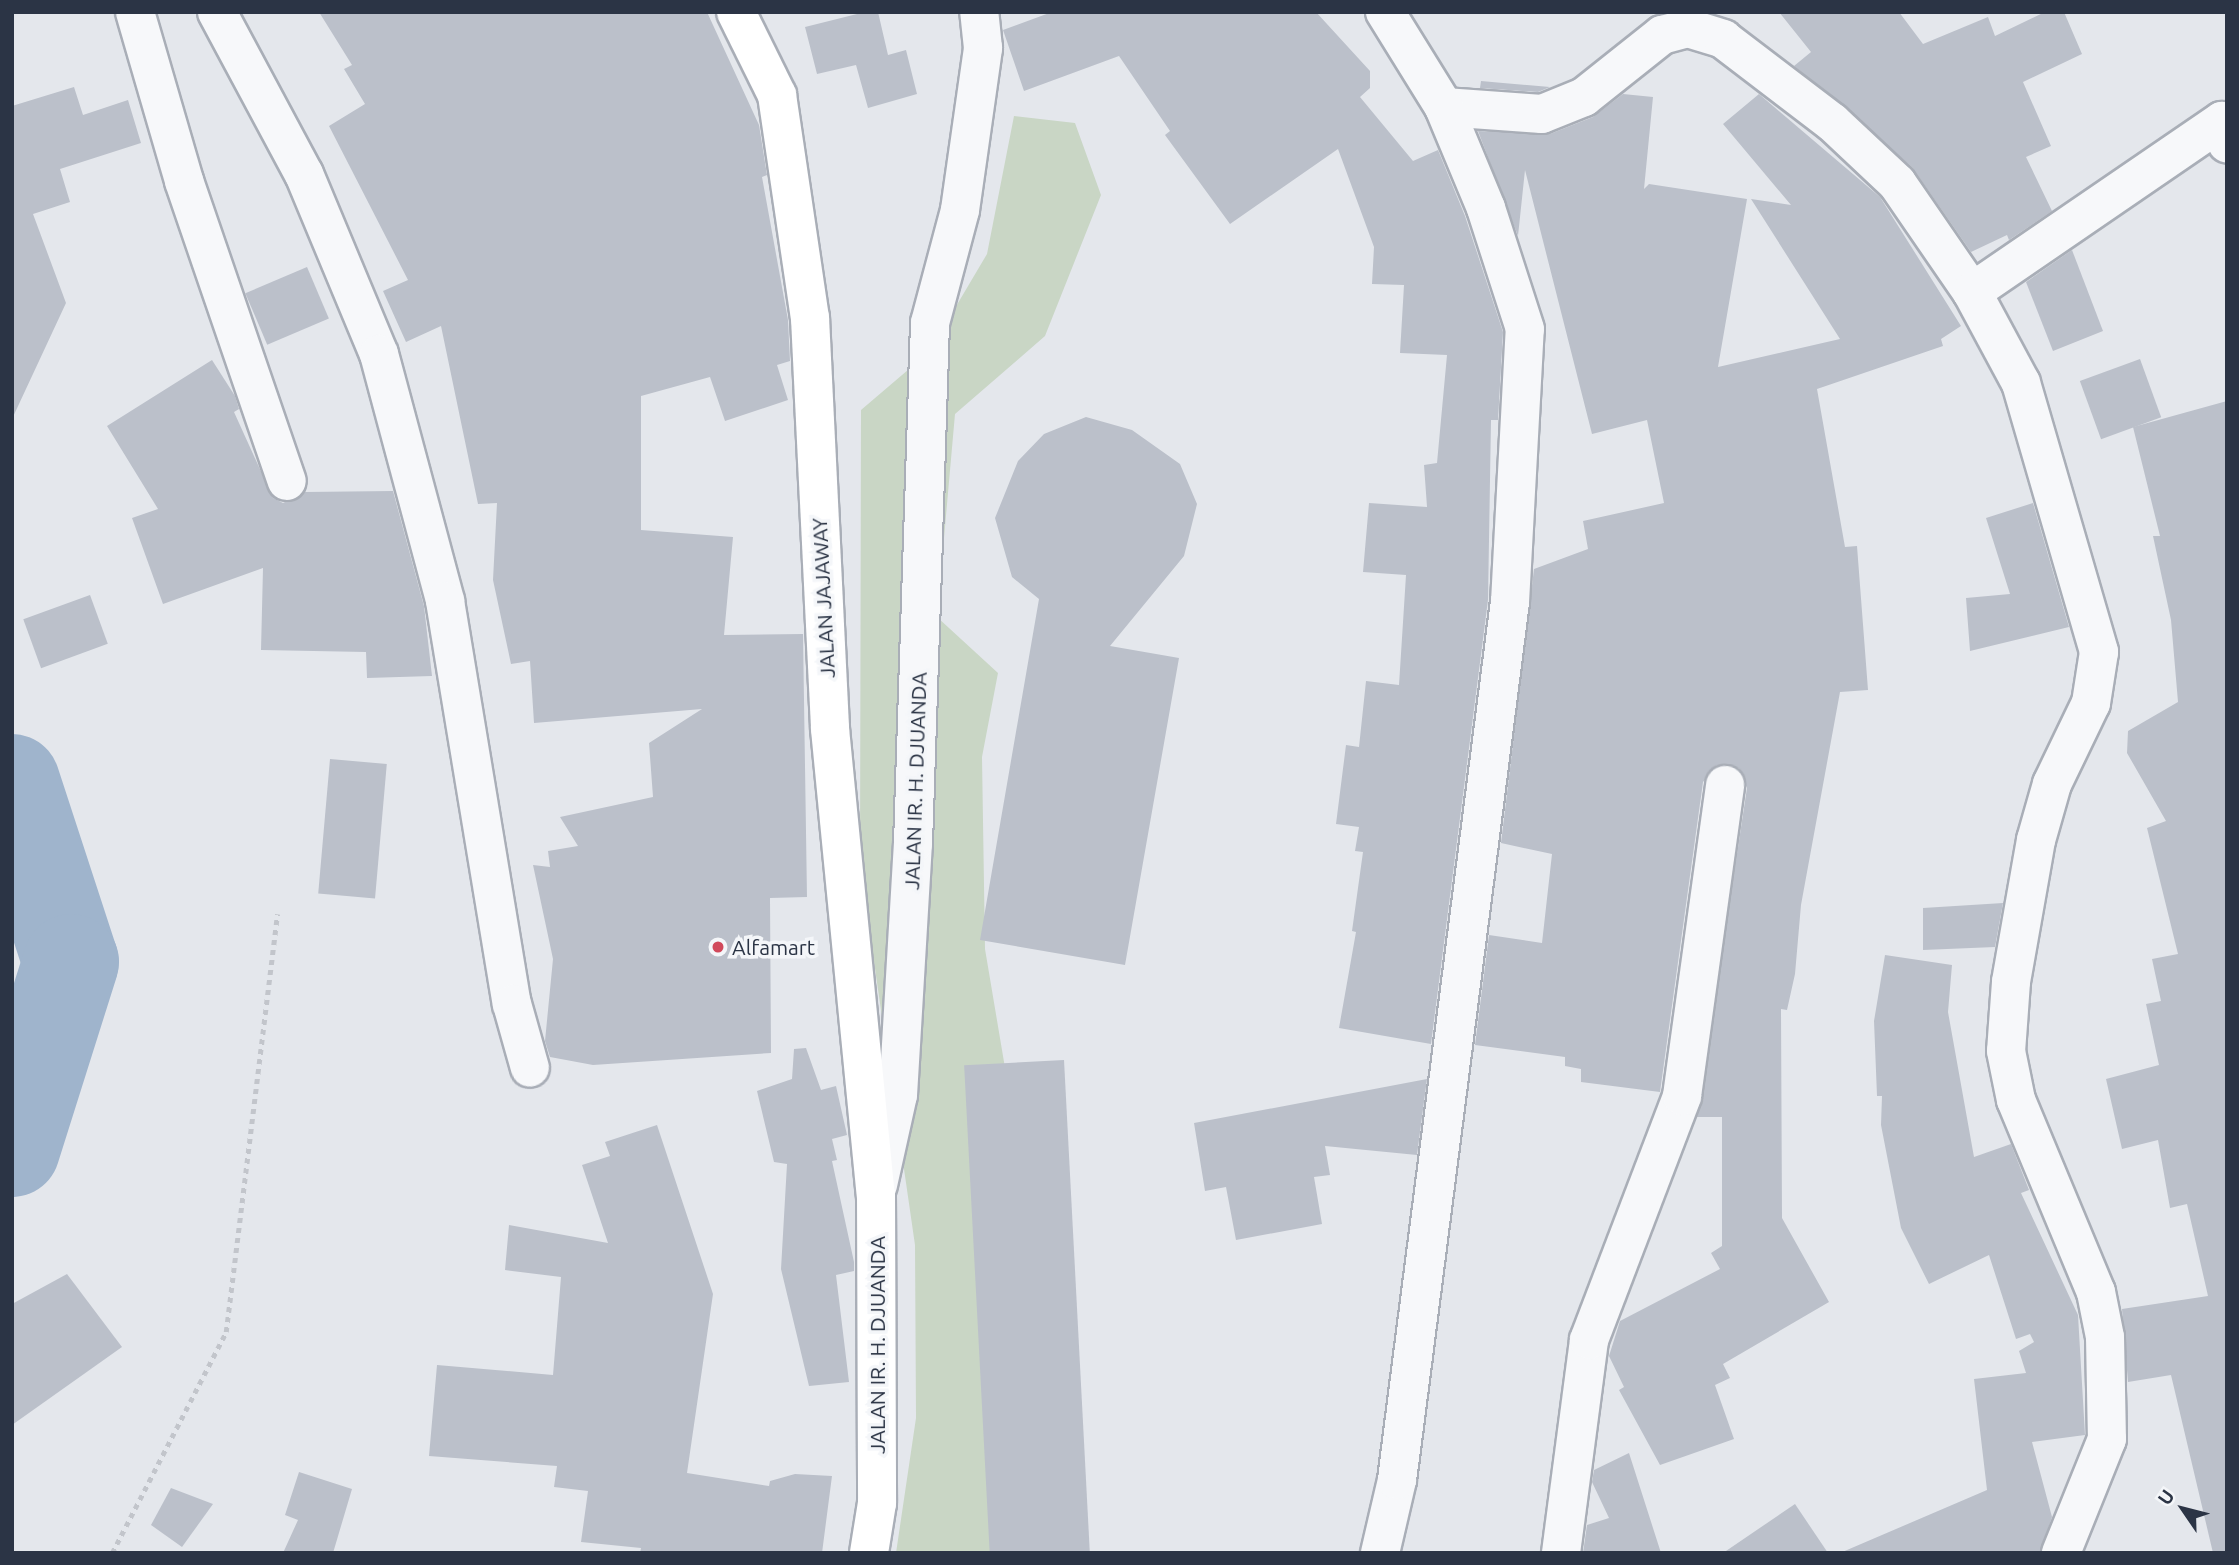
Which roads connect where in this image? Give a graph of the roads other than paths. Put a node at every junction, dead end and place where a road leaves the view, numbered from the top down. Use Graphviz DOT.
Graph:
graph roads {
  1 [pos="135,12"];
  2 [pos="217,12"];
  3 [pos="736,12"];
  4 [pos="979,12"];
  5 [pos="1385,12"];
  6 [pos="1444,107"];
  7 [pos="2225,126"];
  8 [pos="1972,292"];
  9 [pos="287,481"];
  10 [pos="1726,785"];
  11 [pos="530,1068"];
  12 [pos="876,1194"];
  13 [pos="869,1553"];
  14 [pos="1380,1553"];
  15 [pos="1561,1553"];
  16 [pos="2061,1553"];
  1 -- 9 [label="street"];
  2 -- 11 [label="street"];
  3 -- 12 [label="main road, JALAN JAJAWAY"];
  4 -- 12 [label="street, JALAN IR. H. DJUANDA"];
  5 -- 6 [label="street"];
  6 -- 8 [label="street"];
  6 -- 14 [label="street"];
  7 -- 8 [label="street"];
  8 -- 16 [label="street"];
  10 -- 15 [label="street"];
  12 -- 13 [label="main road, JALAN IR. H. DJUANDA"];
}
